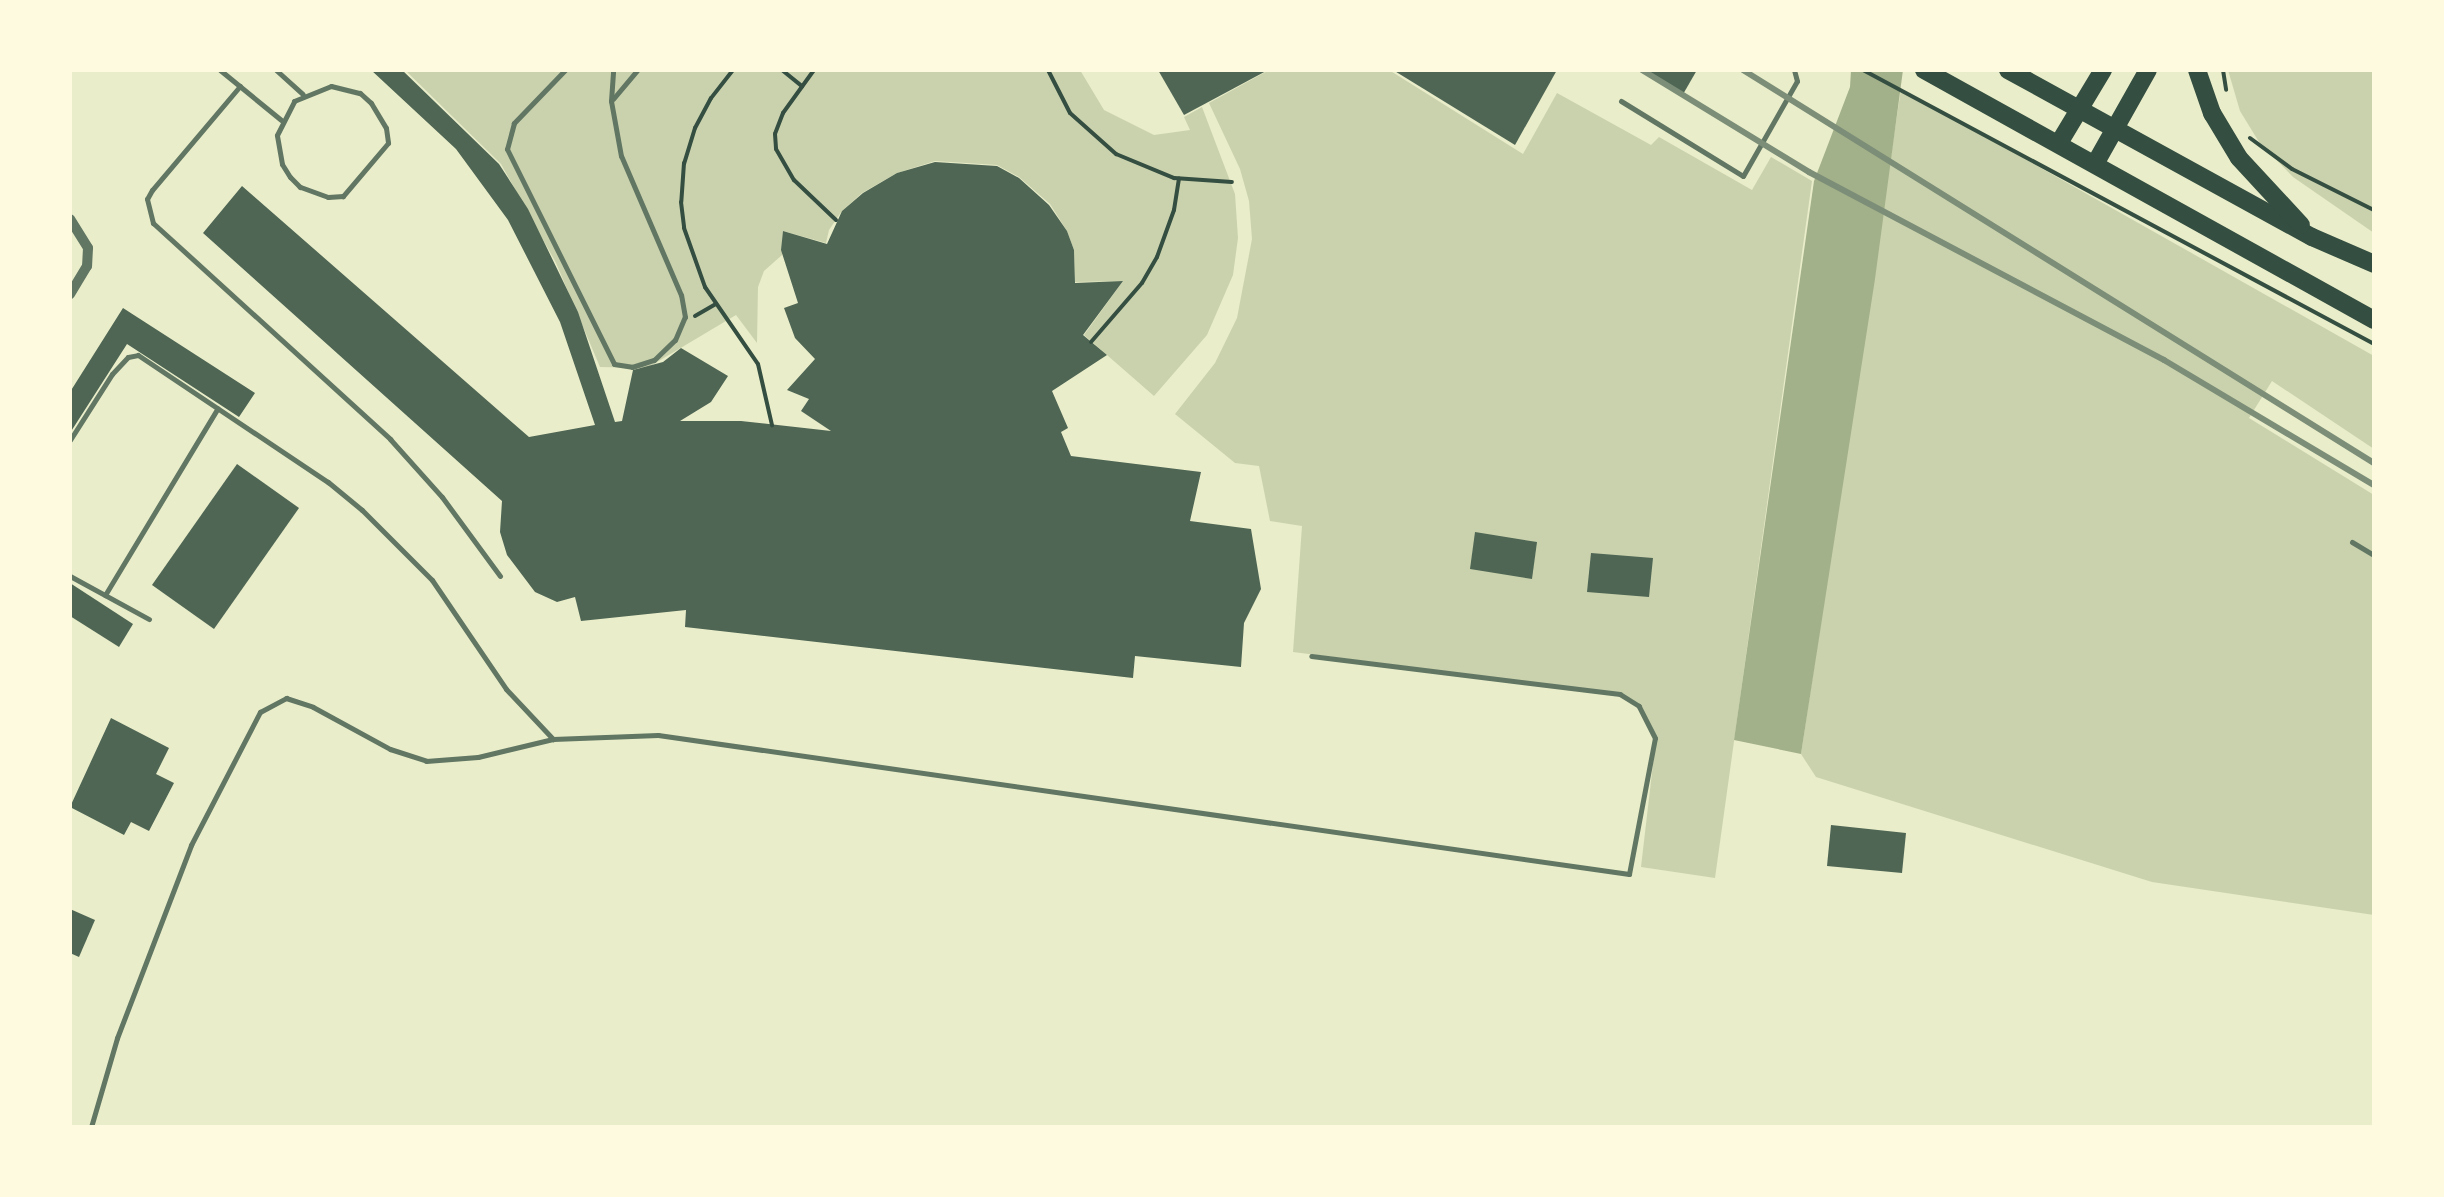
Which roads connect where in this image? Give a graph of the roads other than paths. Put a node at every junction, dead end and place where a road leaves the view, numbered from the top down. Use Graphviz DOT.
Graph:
graph roads {
  1 [pos="220,70"];
  2 [pos="276,70"];
  3 [pos="564,70"];
  4 [pos="613,70"];
  5 [pos="637,70"];
  6 [pos="1794,70"];
  7 [pos="1924,70"];
  8 [pos="2008,70"];
  9 [pos="2103,70"];
  10 [pos="2148,70"];
  11 [pos="2198,70"];
  12 [pos="240,86"];
  13 [pos="303,94"];
  14 [pos="1621,101"];
  15 [pos="611,102"];
  16 [pos="2078,111"];
  17 [pos="281,120"];
  18 [pos="2114,131"];
  19 [pos="2059,143"];
  20 [pos="2095,164"];
  21 [pos="70,220"];
  22 [pos="2312,237"];
  23 [pos="2374,264"];
  24 [pos="70,294"];
  25 [pos="2374,320"];
  26 [pos="218,408"];
  27 [pos="70,440"];
  28 [pos="2352,542"];
  29 [pos="2374,555"];
  30 [pos="70,576"];
  31 [pos="500,576"];
  32 [pos="105,595"];
  33 [pos="149,620"];
  34 [pos="1311,656"];
  35 [pos="553,739"];
  36 [pos="91,1127"];
  1 -- 12 [label="lane"];
  2 -- 13 [label="lane"];
  3 -- 15 [label="lane"];
  4 -- 15 [label="lane"];
  5 -- 15 [label="lane"];
  6 -- 14 [label="lane"];
  7 -- 19 [label="main road"];
  8 -- 16 [label="main road"];
  9 -- 16 [label="main road"];
  10 -- 18 [label="main road"];
  11 -- 22 [label="main road"];
  12 -- 17 [label="lane"];
  12 -- 31 [label="lane"];
  13 -- 17 [label="lane"];
  13 -- 17 [label="lane"];
  16 -- 18 [label="main road"];
  16 -- 19 [label="main road"];
  18 -- 20 [label="main road"];
  18 -- 22 [label="main road"];
  19 -- 20 [label="main road"];
  20 -- 25 [label="main road"];
  21 -- 24 [label="street"];
  22 -- 23 [label="main road"];
  26 -- 27 [label="lane"];
  26 -- 32 [label="lane"];
  26 -- 35 [label="lane"];
  28 -- 29 [label="lane"];
  30 -- 32 [label="lane"];
  32 -- 33 [label="lane"];
  34 -- 35 [label="lane"];
  35 -- 36 [label="lane"];
}
